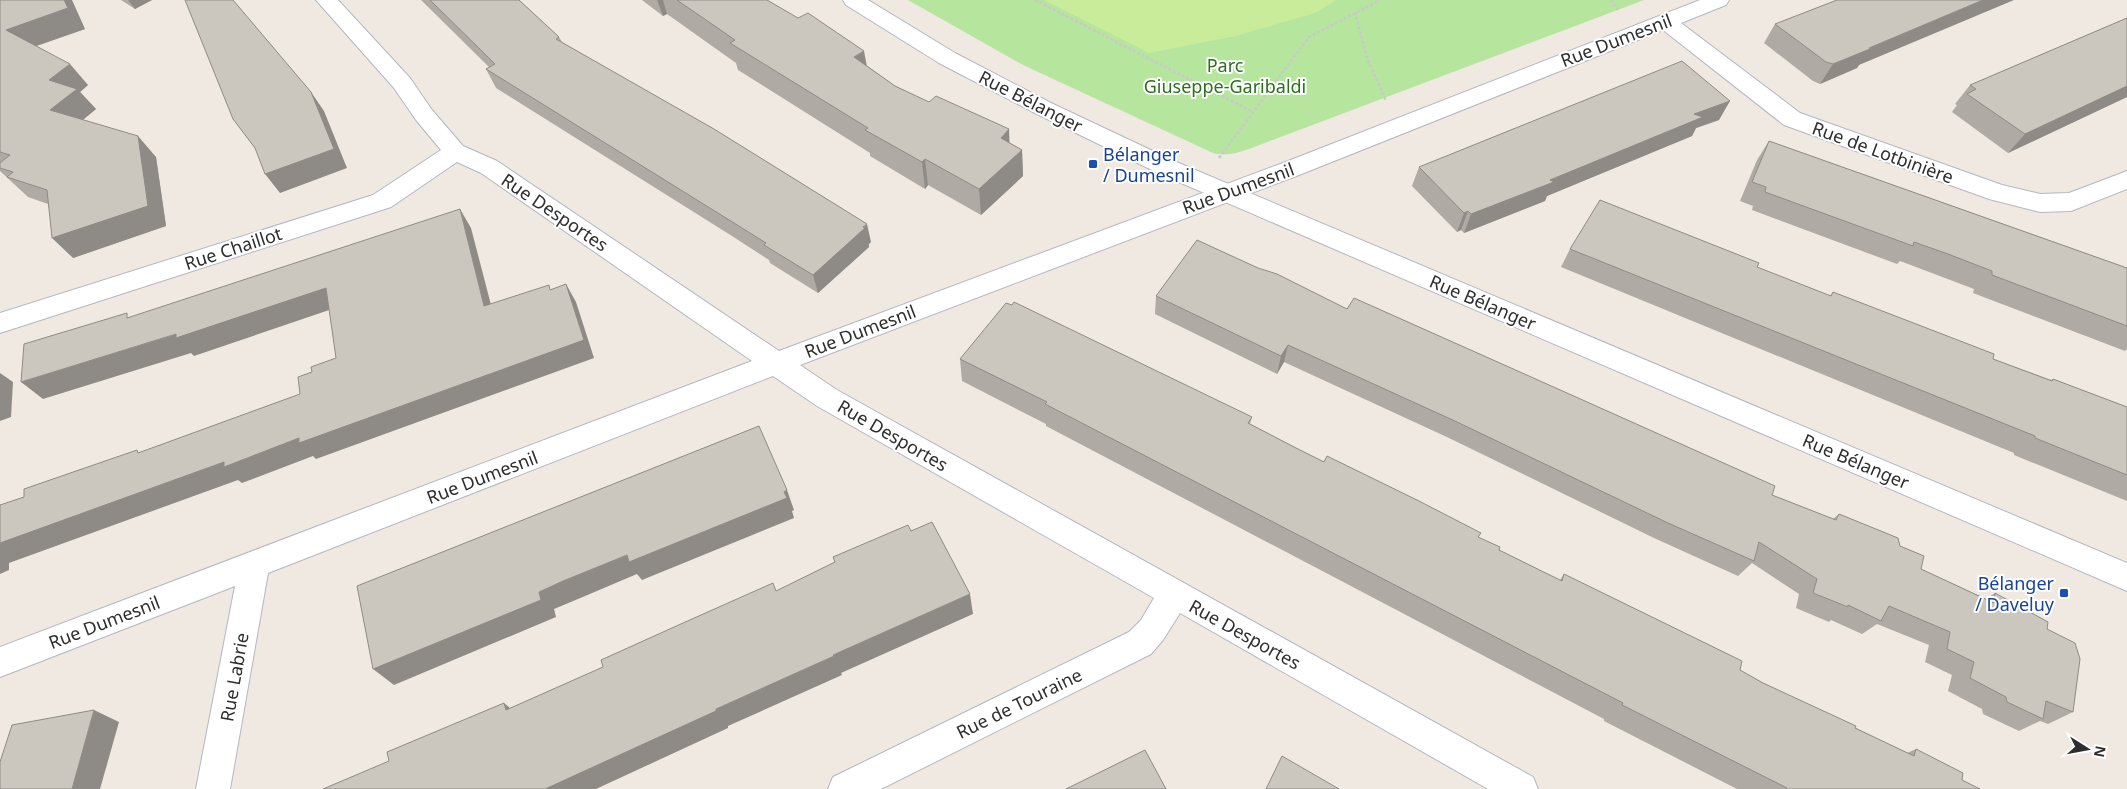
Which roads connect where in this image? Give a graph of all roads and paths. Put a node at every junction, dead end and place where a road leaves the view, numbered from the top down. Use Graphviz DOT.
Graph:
graph roads {
  1 [pos="326,0"];
  2 [pos="853,0"];
  3 [pos="1035,0"];
  4 [pos="1380,0"];
  5 [pos="1611,0"];
  6 [pos="1719,0"];
  7 [pos="1355,12"];
  8 [pos="1620,13"];
  9 [pos="1665,21"];
  10 [pos="1386,101"];
  11 [pos="1253,112"];
  12 [pos="455,152"];
  13 [pos="1219,158"];
  14 [pos="2127,180"];
  15 [pos="1227,193"];
  16 [pos="0,323"];
  17 [pos="776,363"];
  18 [pos="254,564"];
  19 [pos="2127,577"];
  20 [pos="1174,594"];
  21 [pos="0,662"];
  22 [pos="213,789"];
  23 [pos="845,789"];
  24 [pos="1521,789"];
  1 -- 12 [label="street, Rue Desportes"];
  2 -- 15 [label="street, Rue Bélanger"];
  3 -- 11 [label="path"];
  4 -- 7 [label="path"];
  5 -- 8 [label="path"];
  6 -- 9 [label="street, Rue Dumesnil"];
  7 -- 10 [label="path"];
  7 -- 11 [label="path"];
  9 -- 14 [label="street, Rue de Lotbinière"];
  9 -- 15 [label="street, Rue Dumesnil"];
  11 -- 13 [label="path"];
  12 -- 16 [label="street, Rue Chaillot"];
  12 -- 17 [label="street, Rue Desportes"];
  15 -- 17 [label="street, Rue Dumesnil"];
  15 -- 19 [label="street, Rue Bélanger"];
  17 -- 18 [label="street, Rue Dumesnil"];
  17 -- 20 [label="street, Rue Desportes"];
  18 -- 21 [label="street, Rue Dumesnil"];
  18 -- 22 [label="street, Rue Labrie"];
  20 -- 23 [label="street, Rue de Touraine"];
  20 -- 24 [label="street, Rue Desportes"];
}
